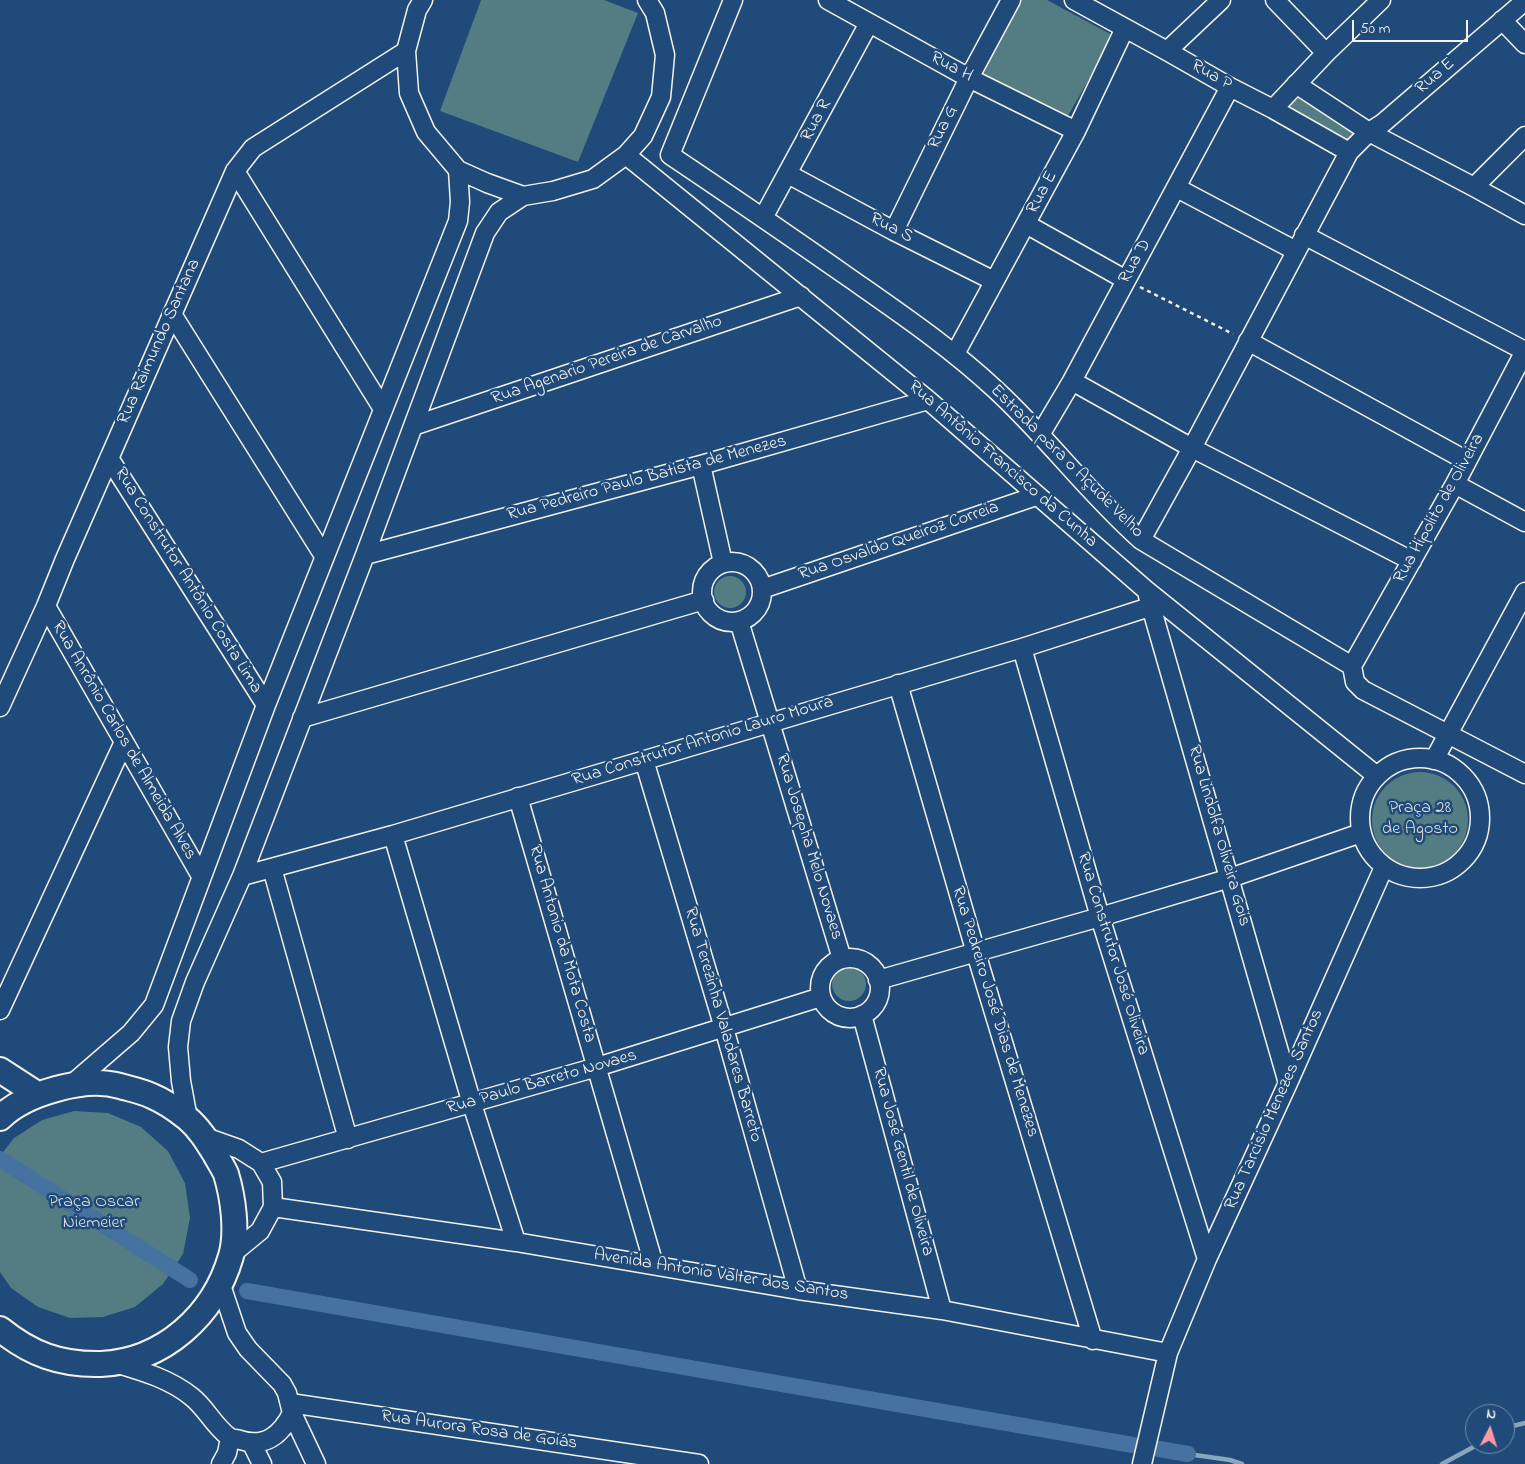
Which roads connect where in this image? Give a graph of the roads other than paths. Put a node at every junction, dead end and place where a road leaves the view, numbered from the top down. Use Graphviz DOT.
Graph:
graph roads {
  1 [pos="424,0"];
  2 [pos="647,0"];
  3 [pos="733,0"];
  4 [pos="828,0"];
  5 [pos="1011,0"];
  6 [pos="1074,0"];
  7 [pos="1221,0"];
  8 [pos="1275,0"];
  9 [pos="1381,0"];
  10 [pos="1525,1"];
  11 [pos="1502,20"];
  12 [pos="869,23"];
  13 [pos="1125,28"];
  14 [pos="1525,44"];
  15 [pos="406,51"];
  16 [pos="1167,51"];
  17 [pos="1326,53"];
  18 [pos="969,78"];
  19 [pos="1296,84"];
  20 [pos="1230,87"];
  21 [pos="1273,109"];
  22 [pos="1076,131"];
  23 [pos="1369,132"];
  24 [pos="1525,136"];
  25 [pos="1349,152"];
  26 [pos="626,155"];
  27 [pos="458,170"];
  28 [pos="235,171"];
  29 [pos="788,174"];
  30 [pos="1474,187"];
  31 [pos="1177,188"];
  32 [pos="523,196"];
  33 [pos="1525,215"];
  34 [pos="763,218"];
  35 [pos="1026,224"];
  36 [pos="894,230"];
  37 [pos="1304,235"];
  38 [pos="1296,251"];
  39 [pos="1126,280"];
  40 [pos="994,281"];
  41 [pos="801,296"];
  42 [pos="172,314"];
  43 [pos="1248,341"];
  44 [pos="1525,351"];
  45 [pos="955,354"];
  46 [pos="1072,381"];
  47 [pos="928,400"];
  48 [pos="383,409"];
  49 [pos="413,426"];
  50 [pos="1040,435"];
  51 [pos="1192,448"];
  52 [pos="109,458"];
  53 [pos="1467,461"];
  54 [pos="701,465"];
  55 [pos="1455,484"];
  56 [pos="1036,496"];
  57 [pos="1525,522"];
  58 [pos="1141,540"];
  59 [pos="365,555"];
  60 [pos="324,556"];
  61 [pos="1412,561"];
  62 [pos="723,563"];
  63 [pos="762,589"];
  64 [pos="1525,592"];
  65 [pos="704,600"];
  66 [pos="1153,600"];
  67 [pos="46,606"];
  68 [pos="740,621"];
  69 [pos="1022,648"];
  70 [pos="1352,666"];
  71 [pos="898,684"];
  72 [pos="266,705"];
  73 [pos="0,707"];
  74 [pos="302,718"];
  75 [pos="771,722"];
  76 [pos="1446,734"];
  77 [pos="124,742"];
  78 [pos="644,760"];
  79 [pos="1434,760"];
  80 [pos="1525,774"];
  81 [pos="1377,776"];
  82 [pos="518,797"];
  83 [pos="1361,833"];
  84 [pos="393,835"];
  85 [pos="1384,867"];
  86 [pos="272,868"];
  87 [pos="201,876"];
  88 [pos="242,876"];
  89 [pos="1230,878"];
  90 [pos="1100,917"];
  91 [pos="976,953"];
  92 [pos="842,959"];
  93 [pos="878,980"];
  94 [pos="821,997"];
  95 [pos="0,1010"];
  96 [pos="862,1015"];
  97 [pos="724,1028"];
  98 [pos="597,1067"];
  99 [pos="0,1070"];
  100 [pos="1288,1083"];
  101 [pos="72,1084"];
  102 [pos="36,1094"];
  103 [pos="472,1104"];
  104 [pos="0,1118"];
  105 [pos="188,1118"];
  106 [pos="204,1136"];
  107 [pos="348,1139"];
  108 [pos="261,1163"];
  109 [pos="273,1207"];
  110 [pos="516,1242"];
  111 [pos="232,1254"];
  112 [pos="1207,1259"];
  113 [pos="654,1265"];
  114 [pos="220,1286"];
  115 [pos="798,1290"];
  116 [pos="942,1310"];
  117 [pos="0,1329"];
  118 [pos="1092,1340"];
  119 [pos="9,1341"];
  120 [pos="1168,1353"];
  121 [pos="115,1363"];
  122 [pos="291,1408"];
  123 [pos="230,1438"];
  124 [pos="252,1444"];
  125 [pos="221,1464"];
  126 [pos="262,1464"];
  127 [pos="316,1464"];
  128 [pos="699,1464"];
  129 [pos="1142,1464"];
  1 -- 15 [label="street"];
  2 -- 26 [label="street"];
  3 -- 34 [label="street, Estrada para o Açude Velho"];
  4 -- 12 [label="street, Rua H"];
  5 -- 18 [label="street, Rua G"];
  6 -- 13 [label="street, Rua P"];
  7 -- 16 [label="street"];
  8 -- 17 [label="street"];
  9 -- 17 [label="street"];
  10 -- 11 [label="street, Rua E"];
  11 -- 14 [label="street"];
  11 -- 23 [label="street, Rua E"];
  12 -- 18 [label="street, Rua H"];
  12 -- 29 [label="street, Rua R"];
  13 -- 16 [label="street, Rua P"];
  13 -- 22 [label="street, Rua E"];
  15 -- 27 [label="street"];
  15 -- 28 [label="street, Rua Raimundo Santana"];
  16 -- 20 [label="street, Rua P"];
  17 -- 19 [label="street"];
  18 -- 22 [label="street, Rua H"];
  18 -- 36 [label="street, Rua G"];
  19 -- 21 [label="street"];
  19 -- 23 [label="street"];
  20 -- 21 [label="street, Rua P"];
  20 -- 31 [label="street, Rua D"];
  21 -- 25 [label="street, Rua P"];
  22 -- 35 [label="street, Rua E"];
  23 -- 25 [label="street"];
  23 -- 30 [label="street"];
  24 -- 30 [label="street"];
  25 -- 37 [label="street"];
  26 -- 32 [label="street"];
  26 -- 41 [label="street, Rua Antônio Francisco da Cunha"];
  27 -- 32 [label="street"];
  27 -- 48 [label="street"];
  28 -- 42 [label="street, Rua Raimundo Santana"];
  28 -- 48 [label="street"];
  29 -- 34 [label="street, Rua R"];
  29 -- 36 [label="street, Rua S"];
  30 -- 33 [label="street"];
  31 -- 38 [label="street"];
  31 -- 39 [label="street, Rua D"];
  32 -- 49 [label="street"];
  34 -- 45 [label="street, Estrada para o Açude Velho"];
  35 -- 39 [label="street"];
  35 -- 40 [label="street, Rua E"];
  36 -- 40 [label="street, Rua S"];
  37 -- 38 [label="street"];
  37 -- 44 [label="street"];
  38 -- 43 [label="street"];
  39 -- 46 [label="street, Rua D"];
  40 -- 45 [label="street, Rua E"];
  41 -- 47 [label="street, Rua Antônio Francisco da Cunha"];
  41 -- 49 [label="street, Rua Agenario Pereira de Carvalho"];
  42 -- 52 [label="street, Rua Raimundo Santana"];
  42 -- 60 [label="street"];
  43 -- 51 [label="street"];
  43 -- 53 [label="street"];
  44 -- 53 [label="street, Rua Hipolito de Oliveira"];
  45 -- 50 [label="street, Estrada para o Açude Velho"];
  46 -- 50 [label="street, Rua D"];
  46 -- 51 [label="street"];
  47 -- 54 [label="street, Rua Pedreiro Paulo Batista de Menezes"];
  47 -- 56 [label="street, Rua Antônio Francisco da Cunha"];
  48 -- 60 [label="street"];
  49 -- 59 [label="street"];
  50 -- 58 [label="street, Estrada para o Açude Velho"];
  51 -- 58 [label="street"];
  51 -- 61 [label="street"];
  52 -- 67 [label="street, Rua Raimundo Santana"];
  52 -- 72 [label="street, Rua Construtor Antônio Costa Lima"];
  53 -- 55 [label="street, Rua Hipolito de Oliveira"];
  54 -- 59 [label="street, Rua Pedreiro Paulo Batista de Menezes"];
  54 -- 62 [label="street"];
  55 -- 57 [label="street"];
  55 -- 61 [label="street, Rua Hipolito de Oliveira"];
  56 -- 63 [label="street, Rua Osvaldo Queiroz Correia"];
  56 -- 66 [label="street, Rua Antônio Francisco da Cunha"];
  58 -- 70 [label="street, Estrada para o Açude Velho"];
  59 -- 74 [label="street"];
  60 -- 72 [label="street"];
  61 -- 70 [label="street, Rua Hipolito de Oliveira"];
  62 -- 63 [label="street"];
  62 -- 65 [label="street"];
  63 -- 68 [label="street"];
  64 -- 76 [label="street"];
  65 -- 68 [label="street"];
  65 -- 74 [label="street"];
  66 -- 69 [label="street, Rua Construtor Antonio Lauro Moura"];
  66 -- 81 [label="street, Rua Antônio Francisco da Cunha"];
  66 -- 89 [label="street, Rua Lindolfa Oliveira Gois"];
  67 -- 73 [label="street, Rua Raimundo Santana"];
  67 -- 77 [label="street, Rua Anrônio Carlos de Almeida Alves"];
  68 -- 75 [label="street, Rua Josepha Melo Novaes"];
  69 -- 71 [label="street, Rua Construtor Antonio Lauro Moura"];
  69 -- 90 [label="street, Rua Construtor José Oliveira"];
  70 -- 76 [label="street"];
  71 -- 75 [label="street, Rua Construtor Antonio Lauro Moura"];
  71 -- 91 [label="street, Rua Pedreiro José Dias de Menezes"];
  72 -- 87 [label="street"];
  74 -- 88 [label="street"];
  75 -- 78 [label="street, Rua Construtor Antonio Lauro Moura"];
  75 -- 92 [label="street, Rua Josepha Melo Novaes"];
  76 -- 79 [label="street"];
  76 -- 80 [label="street"];
  77 -- 87 [label="street, Rua Anrônio Carlos de Almeida Alves"];
  77 -- 95 [label="street"];
  78 -- 82 [label="street, Rua Construtor Antonio Lauro Moura"];
  78 -- 97 [label="street, Rua Terezinha Valadares Barreto"];
  79 -- 81 [label="street"];
  79 -- 85 [label="street"];
  81 -- 83 [label="street"];
  82 -- 84 [label="street, Rua Construtor Antonio Lauro Moura"];
  82 -- 98 [label="street, Rua Antonio da Mota Costa"];
  83 -- 85 [label="street"];
  83 -- 89 [label="street"];
  84 -- 86 [label="street, Rua Construtor Antonio Lauro Moura"];
  84 -- 103 [label="street"];
  85 -- 100 [label="street, Rua Tarcisio Menezes Santos"];
  86 -- 88 [label="street, Rua Construtor Antonio Lauro Moura"];
  86 -- 107 [label="street"];
  87 -- 101 [label="street"];
  88 -- 105 [label="street"];
  89 -- 90 [label="street"];
  89 -- 100 [label="street, Rua Lindolfa Oliveira Gois"];
  90 -- 91 [label="street"];
  90 -- 112 [label="street, Rua Construtor José Oliveira"];
  91 -- 93 [label="street"];
  91 -- 118 [label="street, Rua Pedreiro José Dias de Menezes"];
  92 -- 93 [label="street"];
  92 -- 94 [label="street"];
  93 -- 96 [label="street"];
  94 -- 96 [label="street"];
  94 -- 97 [label="street, Rua Paulo Barreto Novaes"];
  96 -- 116 [label="street, Rua José Gentil de Oliveira"];
  97 -- 98 [label="street, Rua Paulo Barreto Novaes"];
  97 -- 115 [label="street, Rua Terezinha Valadares Barreto"];
  98 -- 103 [label="street, Rua Paulo Barreto Novaes"];
  98 -- 113 [label="street, Rua Antonio da Mota Costa"];
  99 -- 102 [label="street"];
  100 -- 112 [label="street, Rua Tarcisio Menezes Santos"];
  101 -- 102 [label="street"];
  101 -- 105 [label="street"];
  102 -- 104 [label="street"];
  103 -- 107 [label="street, Rua Paulo Barreto Novaes"];
  103 -- 110 [label="street"];
  105 -- 106 [label="street"];
  106 -- 108 [label="street"];
  106 -- 111 [label="street"];
  107 -- 108 [label="street, Rua Paulo Barreto Novaes"];
  108 -- 109 [label="street"];
  109 -- 110 [label="street, Avenida Antonio Valter dos Santos"];
  109 -- 111 [label="street"];
  110 -- 113 [label="street, Avenida Antonio Valter dos Santos"];
  111 -- 114 [label="street"];
  112 -- 120 [label="street, Rua Tarcisio Menezes Santos"];
  113 -- 115 [label="street, Avenida Antonio Valter dos Santos"];
  114 -- 121 [label="street"];
  114 -- 122 [label="street"];
  115 -- 116 [label="street, Avenida Antonio Valter dos Santos"];
  116 -- 118 [label="street, Avenida Antonio Valter dos Santos"];
  117 -- 119 [label="street"];
  118 -- 120 [label="street, Avenida Antonio Valter dos Santos"];
  119 -- 121 [label="street"];
  120 -- 129 [label="street, Rua Tarcisio Menezes Santos"];
  121 -- 123 [label="street"];
  122 -- 124 [label="street"];
  122 -- 127 [label="street"];
  122 -- 128 [label="street, Rua Aurora Rosa de Goiás"];
  123 -- 124 [label="street"];
  123 -- 125 [label="street"];
  124 -- 126 [label="street"];
}
